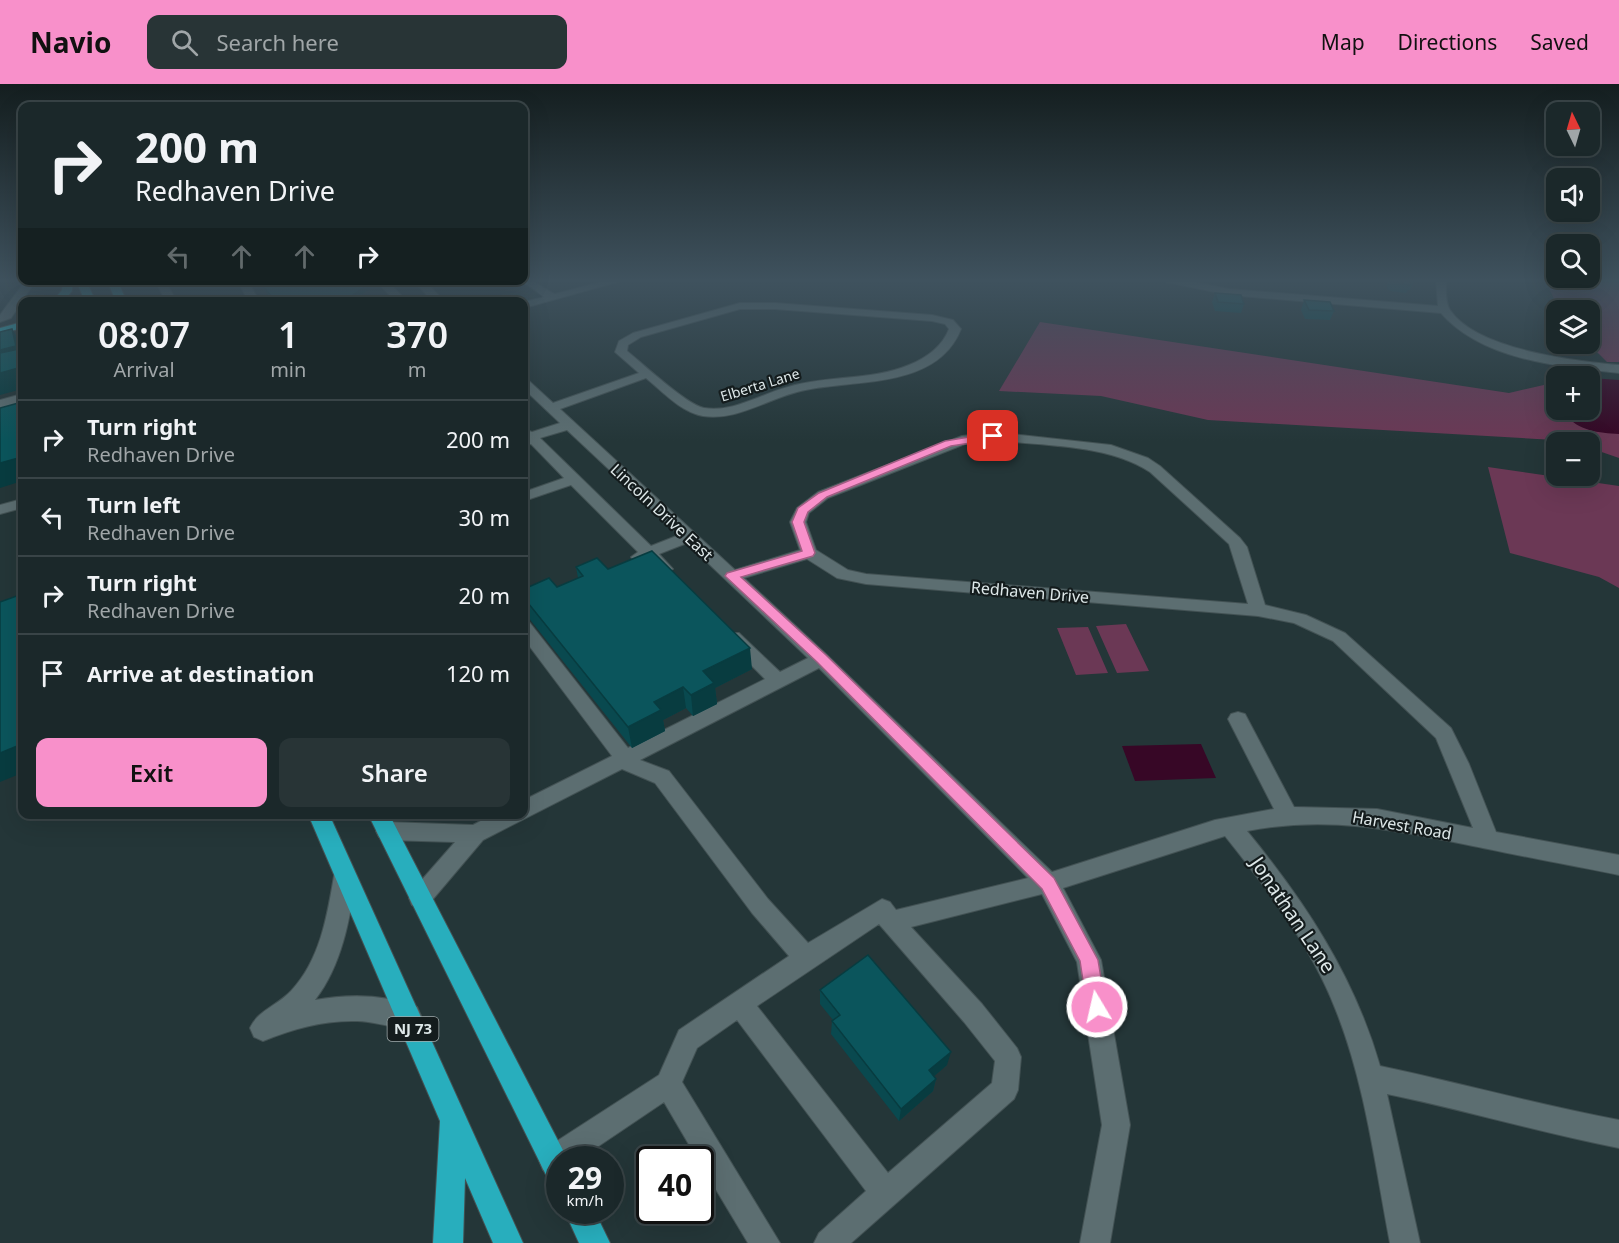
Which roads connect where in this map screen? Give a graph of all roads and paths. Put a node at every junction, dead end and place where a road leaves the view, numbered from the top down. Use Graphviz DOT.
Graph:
graph roads {
  1 [pos="644,333"];
  2 [pos="954,333"];
  3 [pos="1471,333"];
  4 [pos="18,339"];
  5 [pos="0,343"];
  6 [pos="1619,369"];
  7 [pos="648,374"];
  8 [pos="528,387"];
  9 [pos="18,399"];
  10 [pos="0,404"];
  11 [pos="550,408"];
  12 [pos="568,425"];
  13 [pos="528,437"];
  14 [pos="528,440"];
  15 [pos="574,479"];
  16 [pos="528,496"];
  17 [pos="18,504"];
  18 [pos="0,510"];
  19 [pos="688,537"];
  20 [pos="649,553"];
  21 [pos="809,553"];
  22 [pos="627,562"];
  23 [pos="732,576"];
  24 [pos="681,585"];
  25 [pos="1258,610"];
  26 [pos="721,625"];
  27 [pos="528,632"];
  28 [pos="821,659"];
  29 [pos="778,681"];
  30 [pos="1238,719"];
  31 [pos="626,758"];
  32 [pos="528,808"];
  33 [pos="1287,816"];
  34 [pos="320,819"];
  35 [pos="505,819"];
  36 [pos="382,823"];
  37 [pos="1230,826"];
  38 [pos="475,834"];
  39 [pos="1488,840"];
  40 [pos="1619,865"];
  41 [pos="345,876"];
  42 [pos="1048,883"];
  43 [pos="420,898"];
  44 [pos="891,922"];
  45 [pos="810,955"];
  46 [pos="740,1003"];
  47 [pos="408,1016"];
  48 [pos="1370,1077"];
  49 [pos="668,1084"];
  50 [pos="453,1118"];
  51 [pos="1619,1134"];
  52 [pos="584,1146"];
  53 [pos="546,1147"];
  54 [pos="886,1194"];
  55 [pos="585,1224"];
  56 [pos="448,1243"];
  57 [pos="508,1243"];
  58 [pos="595,1243"];
  59 [pos="765,1243"];
  60 [pos="829,1243"];
  61 [pos="1095,1243"];
  62 [pos="1405,1243"];
  1 -- 7 [label="street, Elberta Lane"];
  2 -- 7 [label="street, Elberta Lane"];
  3 -- 6 [label="street"];
  4 -- 5 [label="street"];
  7 -- 11 [label="street"];
  8 -- 11 [label="street, Lincoln Drive East"];
  9 -- 10 [label="street"];
  11 -- 12 [label="street, Lincoln Drive East"];
  12 -- 13 [label="street"];
  12 -- 19 [label="street, Lincoln Drive East"];
  14 -- 15 [label="street"];
  15 -- 16 [label="street"];
  15 -- 20 [label="street"];
  17 -- 18 [label="street"];
  19 -- 20 [label="street"];
  19 -- 23 [label="street, Lincoln Drive East"];
  20 -- 22 [label="street"];
  20 -- 24 [label="street"];
  21 -- 23 [label="street"];
  21 -- 25 [label="street, Redhaven Drive"];
  21 -- 25 [label="street"];
  23 -- 28 [label="street, Lincoln Drive East"];
  25 -- 39 [label="street, Redhaven Drive"];
  26 -- 29 [label="street"];
  27 -- 31 [label="street"];
  28 -- 29 [label="street"];
  28 -- 42 [label="street, Lincoln Drive East"];
  29 -- 31 [label="street"];
  30 -- 33 [label="street"];
  31 -- 32 [label="street"];
  31 -- 45 [label="street"];
  33 -- 37 [label="street, Harvest Road"];
  33 -- 39 [label="street, Harvest Road"];
  34 -- 41 [label="highway, NJ 73"];
  35 -- 38 [label="street"];
  36 -- 38 [label="street"];
  36 -- 43 [label="highway"];
  37 -- 42 [label="street, Harvest Road"];
  37 -- 48 [label="street, Jonathan Lane"];
  38 -- 43 [label="street"];
  39 -- 40 [label="street, Harvest Road"];
  41 -- 47 [label="highway, NJ 73"];
  41 -- 47 [label="street"];
  42 -- 44 [label="street, Harvest Road"];
  42 -- 61 [label="street, Lincoln Drive East"];
  43 -- 53 [label="highway"];
  44 -- 45 [label="street"];
  44 -- 54 [label="street"];
  45 -- 46 [label="street"];
  46 -- 49 [label="street"];
  46 -- 54 [label="street"];
  47 -- 50 [label="highway, NJ 73"];
  48 -- 51 [label="street"];
  48 -- 62 [label="street, Jonathan Lane"];
  49 -- 52 [label="street"];
  49 -- 59 [label="street"];
  50 -- 56 [label="highway"];
  50 -- 57 [label="highway, NJ 73"];
  54 -- 60 [label="street"];
  55 -- 58 [label="highway"];
}
